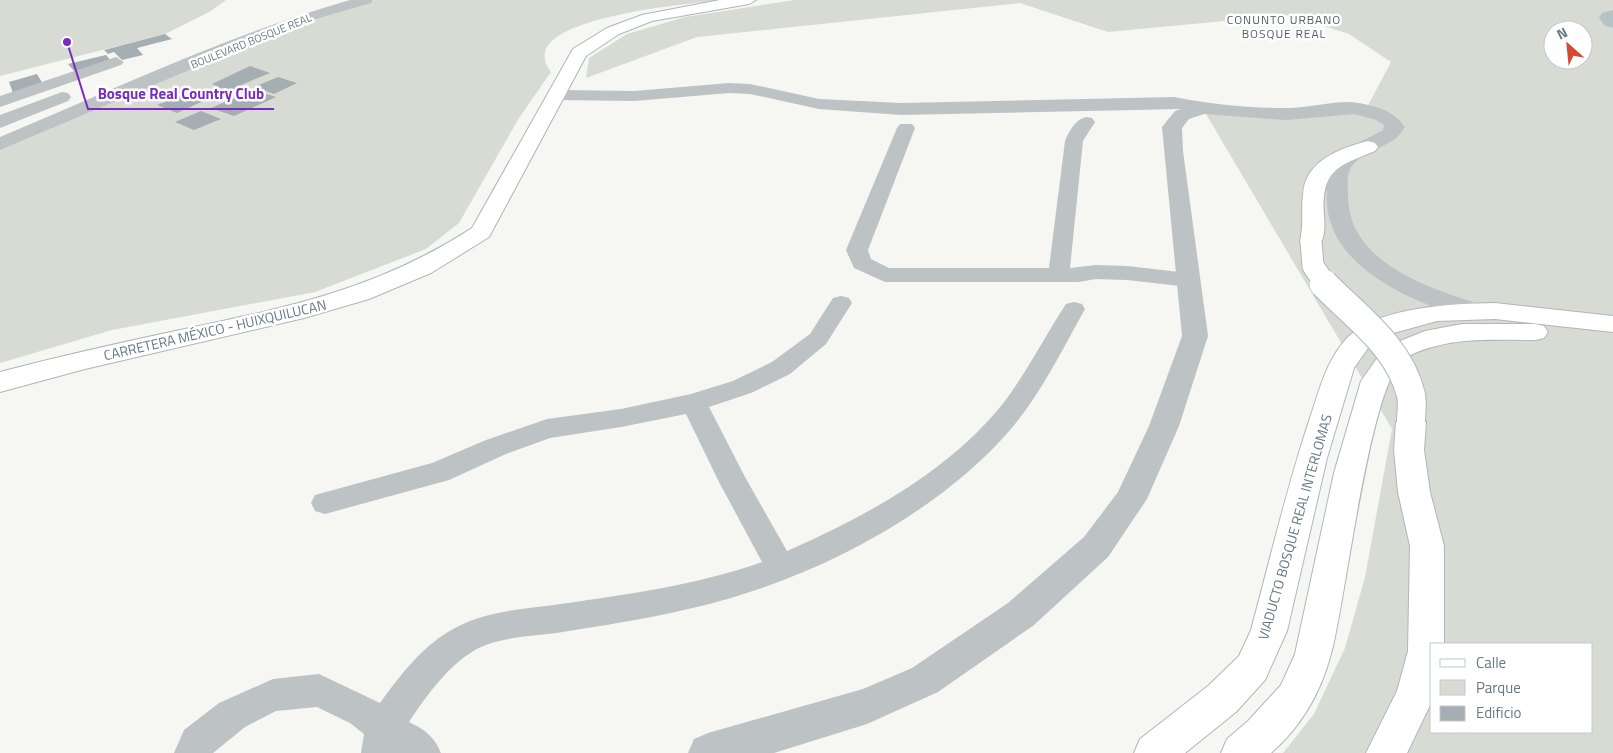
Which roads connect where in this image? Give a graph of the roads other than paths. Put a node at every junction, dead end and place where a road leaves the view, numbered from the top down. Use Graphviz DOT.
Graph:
graph roads {
  1 [pos="316,0"];
  2 [pos="366,0"];
  3 [pos="749,0"];
  4 [pos="196,44"];
  5 [pos="116,62"];
  6 [pos="134,68"];
  7 [pos="556,95"];
  8 [pos="0,102"];
  9 [pos="1202,108"];
  10 [pos="0,122"];
  11 [pos="1086,122"];
  12 [pos="906,128"];
  13 [pos="0,144"];
  14 [pos="1368,147"];
  15 [pos="1069,274"];
  16 [pos="1189,286"];
  17 [pos="841,303"];
  18 [pos="1074,309"];
  19 [pos="1474,311"];
  20 [pos="1537,323"];
  21 [pos="1613,324"];
  22 [pos="1613,341"];
  23 [pos="0,382"];
  24 [pos="694,403"];
  25 [pos="325,504"];
  26 [pos="781,568"];
  27 [pos="382,741"];
  28 [pos="192,753"];
  29 [pos="423,753"];
  30 [pos="708,753"];
  31 [pos="1154,753"];
  32 [pos="1241,753"];
  33 [pos="1386,753"];
  1 -- 4 [label="street, BOULEVARD BOSQUE REAL"];
  2 -- 13 [label="street, BOULEVARD BOSQUE REAL"];
  3 -- 7 [label="main road, CARRETERA MÉXICO - HUIXQUILUCAN"];
  5 -- 8 [label="street"];
  6 -- 10 [label="street"];
  7 -- 9 [label="street"];
  7 -- 23 [label="main road, CARRETERA MÉXICO - HUIXQUILUCAN"];
  9 -- 14 [label="street"];
  9 -- 16 [label="street"];
  11 -- 15 [label="street"];
  12 -- 15 [label="street"];
  14 -- 19 [label="street"];
  14 -- 33 [label="main road, bridge"];
  15 -- 16 [label="street"];
  16 -- 30 [label="street"];
  17 -- 24 [label="street"];
  18 -- 26 [label="street"];
  19 -- 20 [label="main road, VIADUCTO BOSQUE REAL INTERLOMAS"];
  19 -- 31 [label="main road, VIADUCTO BOSQUE REAL INTERLOMAS"];
  20 -- 21 [label="main road, VIADUCTO BOSQUE REAL INTERLOMAS"];
  20 -- 22 [label="main road, VIADUCTO BOSQUE REAL INTERLOMAS"];
  20 -- 32 [label="main road, VIADUCTO BOSQUE REAL INTERLOMAS"];
  24 -- 25 [label="street"];
  24 -- 26 [label="street"];
  26 -- 27 [label="street"];
  27 -- 28 [label="street"];
  27 -- 29 [label="street"];
}
